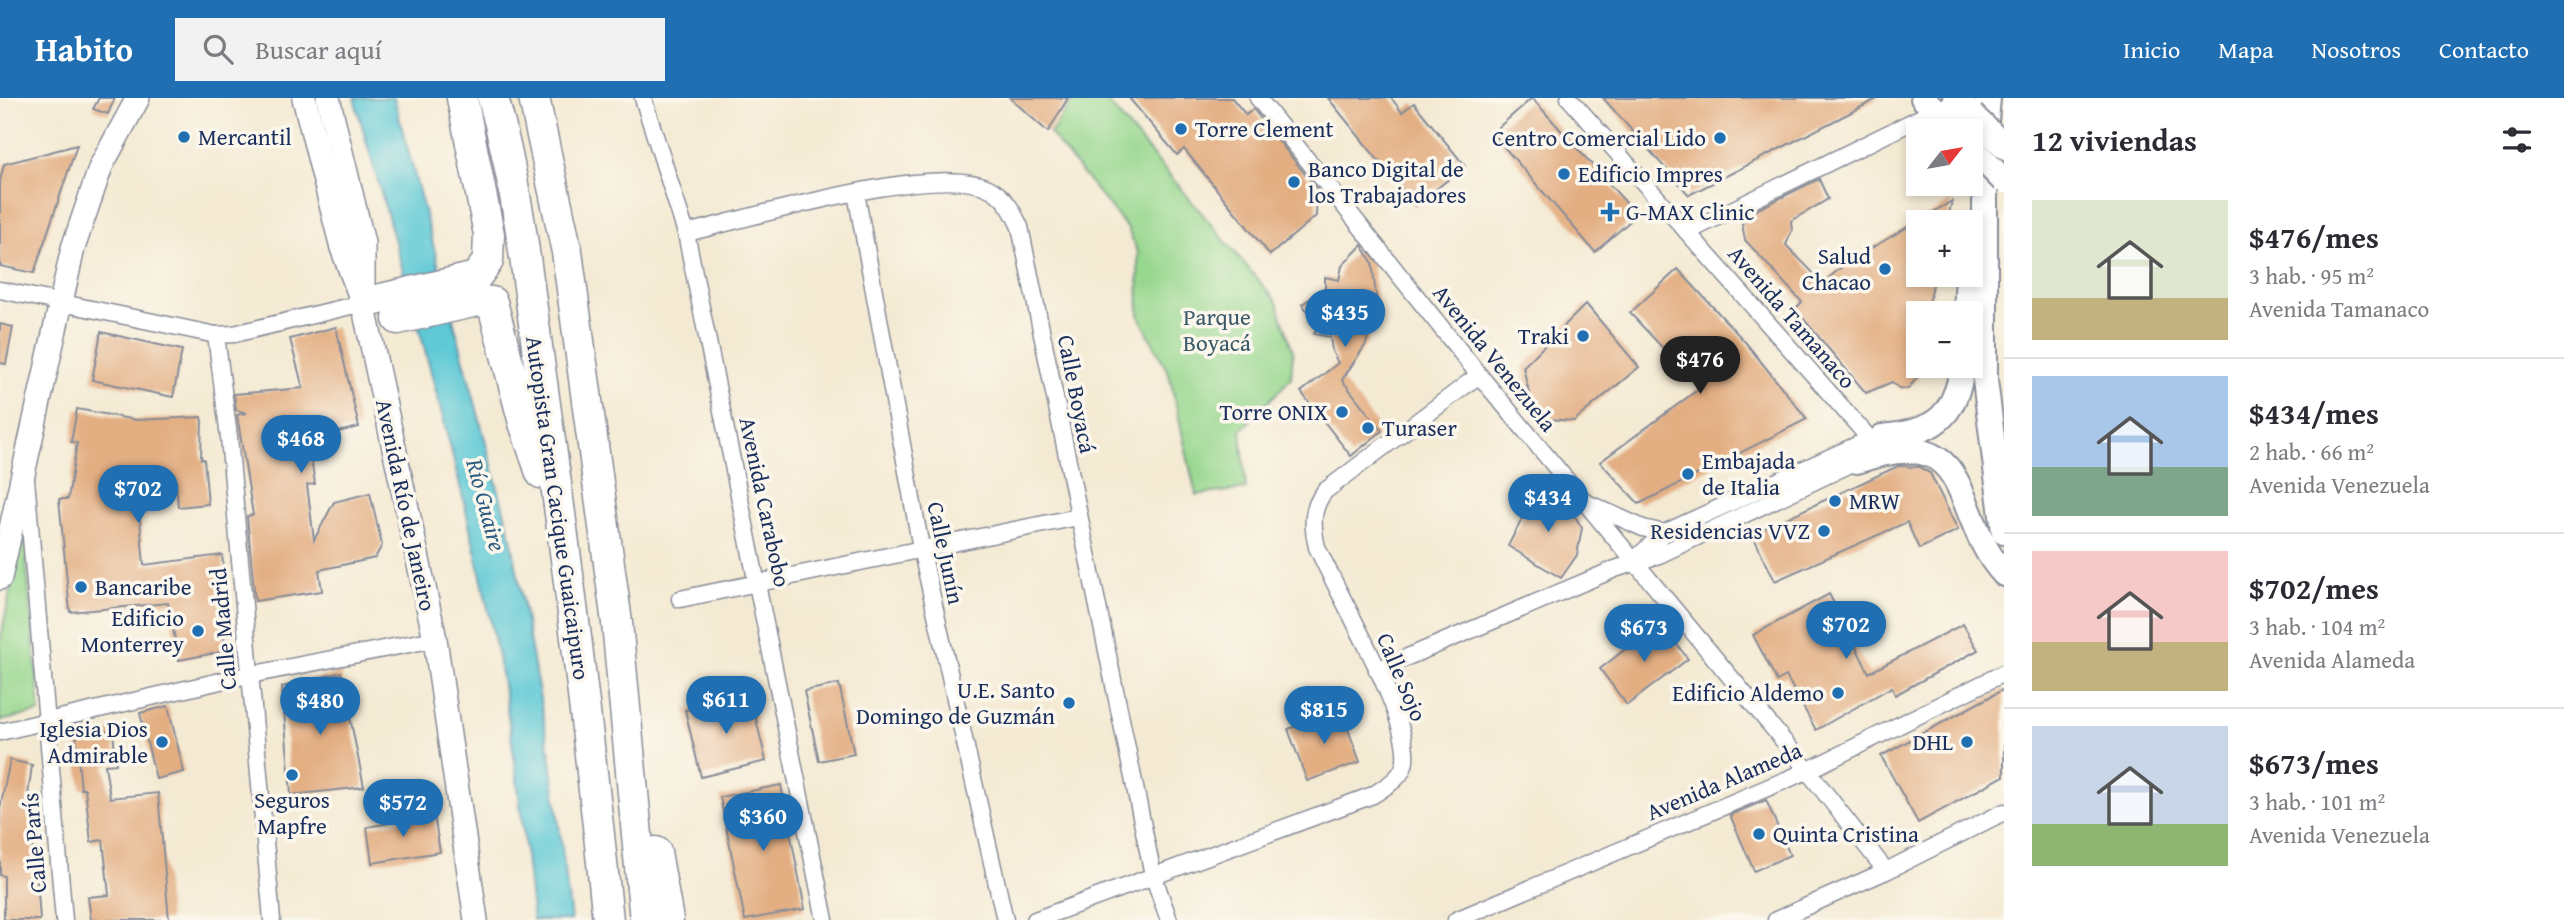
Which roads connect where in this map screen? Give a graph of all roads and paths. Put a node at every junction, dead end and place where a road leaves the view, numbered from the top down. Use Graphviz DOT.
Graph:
graph roads {
  1 [pos="138,98"];
  2 [pos="304,98"];
  3 [pos="328,98"];
  4 [pos="462,98"];
  5 [pos="493,98"];
  6 [pos="534,98"];
  7 [pos="643,98"];
  8 [pos="1258,98"];
  9 [pos="1569,98"];
  10 [pos="1964,116"];
  11 [pos="2004,181"];
  12 [pos="856,193"];
  13 [pos="1969,210"];
  14 [pos="1687,232"];
  15 [pos="686,233"];
  16 [pos="477,289"];
  17 [pos="0,290"];
  18 [pos="60,303"];
  19 [pos="384,307"];
  20 [pos="216,335"];
  21 [pos="1479,375"];
  22 [pos="1961,378"];
  23 [pos="379,382"];
  24 [pos="1870,439"];
  25 [pos="1857,461"];
  26 [pos="24,469"];
  27 [pos="1583,501"];
  28 [pos="1078,517"];
  29 [pos="2004,532"];
  30 [pos="1664,533"];
  31 [pos="565,546"];
  32 [pos="921,548"];
  33 [pos="1632,562"];
  34 [pos="2004,574"];
  35 [pos="0,578"];
  36 [pos="759,584"];
  37 [pos="680,599"];
  38 [pos="617,624"];
  39 [pos="435,639"];
  40 [pos="1377,670"];
  41 [pos="2004,673"];
  42 [pos="249,675"];
  43 [pos="47,720"];
  44 [pos="0,732"];
  45 [pos="1807,771"];
  46 [pos="2004,812"];
  47 [pos="1886,872"];
  48 [pos="1153,875"];
  49 [pos="64,920"];
  50 [pos="272,920"];
  51 [pos="476,920"];
  52 [pos="608,920"];
  53 [pos="645,920"];
  54 [pos="668,920"];
  55 [pos="825,920"];
  56 [pos="1005,920"];
  57 [pos="1035,920"];
  58 [pos="1169,920"];
  59 [pos="1455,920"];
  60 [pos="1776,920"];
  1 -- 18 [label="street"];
  2 -- 19 [label="street, Avenida Río de Janeiro"];
  3 -- 19 [label="street"];
  4 -- 16 [label="highway"];
  5 -- 31 [label="highway, Autopista Gran Cacique Guaicaipuro"];
  6 -- 38 [label="highway, Autopista Gran Cacique Guaicaipuro"];
  7 -- 15 [label="street, Avenida Carabobo"];
  8 -- 21 [label="street, Avenida Venezuela"];
  9 -- 14 [label="street, Avenida Tamanaco"];
  10 -- 11 [label="main road, bridge"];
  10 -- 13 [label="main road"];
  10 -- 14 [label="street"];
  10 -- 29 [label="main road"];
  12 -- 15 [label="street, Calle Boyacá"];
  12 -- 28 [label="street, Calle Boyacá"];
  12 -- 32 [label="street, Calle Junín"];
  14 -- 24 [label="street, Avenida Tamanaco"];
  15 -- 36 [label="street, Avenida Carabobo"];
  16 -- 19 [label="highway"];
  16 -- 31 [label="highway"];
  17 -- 18 [label="street"];
  18 -- 20 [label="street"];
  18 -- 26 [label="street"];
  19 -- 20 [label="street"];
  19 -- 23 [label="street, Avenida Río de Janeiro"];
  19 -- 23 [label="street"];
  20 -- 42 [label="street, Calle Madrid"];
  21 -- 27 [label="street, Avenida Venezuela"];
  21 -- 40 [label="street, Calle Sojo"];
  22 -- 24 [label="main road"];
  23 -- 39 [label="street, Avenida Río de Janeiro"];
  24 -- 30 [label="street"];
  25 -- 33 [label="street"];
  25 -- 34 [label="main road"];
  26 -- 35 [label="street"];
  26 -- 43 [label="street, Calle París"];
  27 -- 30 [label="street"];
  27 -- 33 [label="street, Avenida Venezuela"];
  28 -- 32 [label="street"];
  28 -- 48 [label="street, Calle Boyacá"];
  30 -- 33 [label="street"];
  31 -- 52 [label="highway, Autopista Gran Cacique Guaicaipuro"];
  32 -- 36 [label="street"];
  32 -- 56 [label="street, Calle Junín"];
  33 -- 40 [label="street"];
  33 -- 45 [label="street, Avenida Venezuela"];
  36 -- 37 [label="street"];
  36 -- 55 [label="street, Avenida Carabobo"];
  38 -- 53 [label="highway, Autopista Gran Cacique Guaicaipuro"];
  38 -- 54 [label="highway"];
  39 -- 42 [label="street"];
  39 -- 51 [label="street, Avenida Río de Janeiro"];
  40 -- 48 [label="street, Calle Sojo"];
  41 -- 45 [label="street, Avenida Alameda"];
  42 -- 43 [label="street"];
  42 -- 50 [label="street, Calle Madrid"];
  43 -- 44 [label="street"];
  43 -- 49 [label="street, Calle París"];
  45 -- 47 [label="street, Avenida Venezuela"];
  45 -- 59 [label="street, Avenida Alameda"];
  46 -- 47 [label="street"];
  47 -- 60 [label="street"];
  48 -- 57 [label="street, Calle Sojo"];
  48 -- 58 [label="street, Calle Boyacá"];
}
